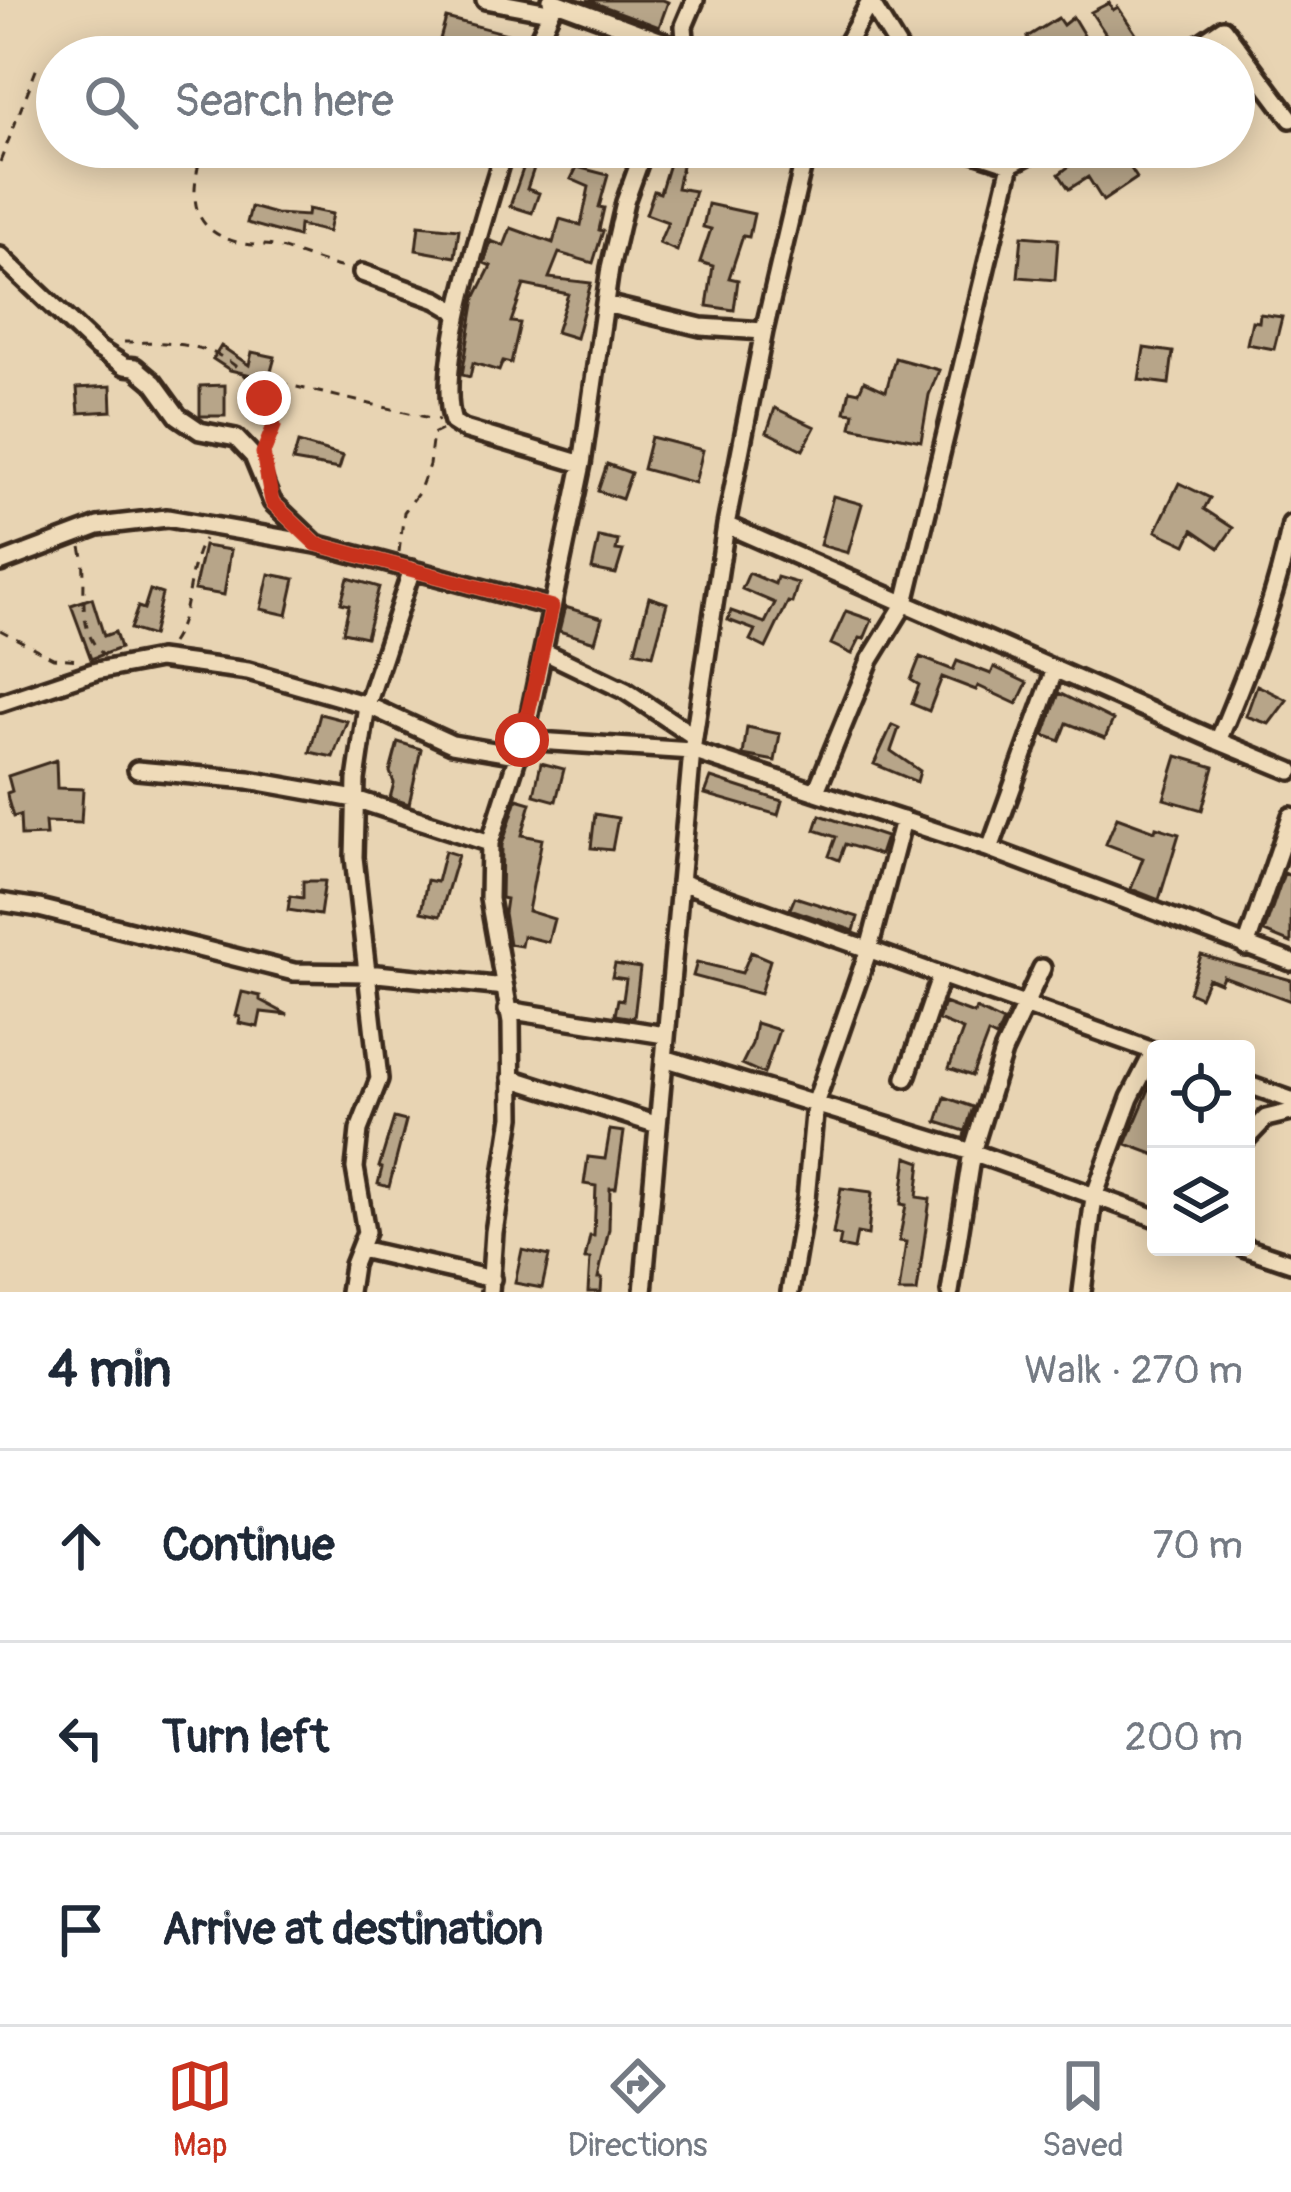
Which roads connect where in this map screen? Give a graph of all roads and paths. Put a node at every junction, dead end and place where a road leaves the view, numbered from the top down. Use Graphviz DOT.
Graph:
graph roads {
  1 [pos="485,0"];
  2 [pos="598,0"];
  3 [pos="694,0"];
  4 [pos="870,0"];
  5 [pos="553,4"];
  6 [pos="609,20"];
  7 [pos="539,36"];
  8 [pos="647,36"];
  9 [pos="687,36"];
  10 [pos="850,36"];
  11 [pos="891,36"];
  12 [pos="36,69"];
  13 [pos="1255,72"];
  14 [pos="1291,119"];
  15 [pos="0,162"];
  16 [pos="198,168"];
  17 [pos="499,168"];
  18 [pos="637,168"];
  19 [pos="802,168"];
  20 [pos="1010,168"];
  21 [pos="0,256"];
  22 [pos="362,273"];
  23 [pos="605,304"];
  24 [pos="459,313"];
  25 [pos="764,331"];
  26 [pos="124,342"];
  27 [pos="264,398"];
  28 [pos="453,422"];
  29 [pos="263,453"];
  30 [pos="582,464"];
  31 [pos="1291,524"];
  32 [pos="726,525"];
  33 [pos="212,526"];
  34 [pos="78,533"];
  35 [pos="316,544"];
  36 [pos="0,562"];
  37 [pos="404,567"];
  38 [pos="905,603"];
  39 [pos="552,607"];
  40 [pos="0,631"];
  41 [pos="543,652"];
  42 [pos="159,659"];
  43 [pos="130,664"];
  44 [pos="1055,669"];
  45 [pos="0,703"];
  46 [pos="367,705"];
  47 [pos="1218,741"];
  48 [pos="692,743"];
  49 [pos="520,748"];
  50 [pos="137,770"];
  51 [pos="1291,770"];
  52 [pos="816,791"];
  53 [pos="356,799"];
  54 [pos="1291,816"];
  55 [pos="903,820"];
  56 [pos="490,843"];
  57 [pos="990,849"];
  58 [pos="680,882"];
  59 [pos="0,902"];
  60 [pos="1246,947"];
  61 [pos="869,949"];
  62 [pos="1291,962"];
  63 [pos="1042,968"];
  64 [pos="367,973"];
  65 [pos="941,975"];
  66 [pos="505,987"];
  67 [pos="1028,1006"];
  68 [pos="506,1010"];
  69 [pos="665,1035"];
  70 [pos="1147,1048"];
  71 [pos="664,1058"];
  72 [pos="1147,1066"];
  73 [pos="512,1078"];
  74 [pos="906,1078"];
  75 [pos="1255,1087"];
  76 [pos="1291,1100"];
  77 [pos="815,1104"];
  78 [pos="1291,1112"];
  79 [pos="658,1125"];
  80 [pos="1255,1130"];
  81 [pos="972,1152"];
  82 [pos="1094,1197"];
  83 [pos="1147,1215"];
  84 [pos="360,1249"];
  85 [pos="1255,1251"];
  86 [pos="1291,1263"];
  87 [pos="491,1286"];
  88 [pos="350,1292"];
  89 [pos="643,1292"];
  90 [pos="790,1292"];
  91 [pos="950,1292"];
  92 [pos="1082,1292"];
  1 -- 5 [label="street"];
  2 -- 6 [label="street"];
  3 -- 9 [label="street"];
  4 -- 10 [label="street"];
  4 -- 11 [label="street"];
  5 -- 6 [label="street"];
  5 -- 7 [label="street"];
  6 -- 8 [label="street"];
  12 -- 15 [label="path"];
  13 -- 14 [label="street"];
  16 -- 22 [label="path"];
  17 -- 24 [label="street"];
  18 -- 23 [label="street"];
  19 -- 25 [label="street"];
  20 -- 38 [label="street"];
  21 -- 35 [label="street"];
  22 -- 24 [label="street"];
  23 -- 25 [label="street"];
  23 -- 30 [label="street"];
  24 -- 28 [label="street"];
  25 -- 32 [label="street"];
  26 -- 27 [label="path"];
  27 -- 28 [label="path"];
  27 -- 29 [label="path"];
  28 -- 30 [label="street"];
  28 -- 37 [label="path"];
  30 -- 39 [label="street"];
  31 -- 47 [label="street"];
  32 -- 38 [label="street"];
  32 -- 48 [label="street"];
  33 -- 34 [label="street"];
  33 -- 35 [label="street"];
  33 -- 42 [label="path"];
  34 -- 36 [label="street"];
  34 -- 43 [label="path"];
  35 -- 37 [label="street"];
  37 -- 39 [label="street"];
  37 -- 46 [label="street"];
  38 -- 44 [label="street"];
  38 -- 52 [label="street"];
  39 -- 41 [label="street"];
  40 -- 43 [label="path"];
  41 -- 48 [label="street"];
  41 -- 49 [label="street"];
  42 -- 43 [label="street"];
  42 -- 46 [label="street"];
  43 -- 45 [label="street"];
  44 -- 47 [label="street"];
  44 -- 57 [label="street"];
  46 -- 49 [label="street"];
  46 -- 53 [label="street"];
  47 -- 51 [label="street"];
  48 -- 49 [label="street"];
  48 -- 52 [label="street"];
  48 -- 58 [label="street"];
  49 -- 56 [label="street"];
  50 -- 53 [label="street"];
  52 -- 55 [label="street"];
  53 -- 56 [label="street"];
  53 -- 64 [label="street"];
  54 -- 60 [label="street"];
  55 -- 57 [label="street"];
  55 -- 61 [label="street"];
  56 -- 66 [label="street"];
  57 -- 60 [label="street"];
  58 -- 61 [label="street"];
  58 -- 69 [label="street"];
  59 -- 64 [label="street"];
  60 -- 62 [label="street"];
  61 -- 65 [label="street"];
  61 -- 77 [label="street"];
  63 -- 67 [label="street"];
  64 -- 66 [label="street"];
  64 -- 84 [label="street"];
  65 -- 67 [label="street"];
  65 -- 74 [label="street"];
  66 -- 68 [label="street"];
  67 -- 70 [label="street"];
  67 -- 81 [label="street"];
  68 -- 69 [label="street"];
  68 -- 73 [label="street"];
  69 -- 71 [label="street"];
  71 -- 77 [label="street"];
  71 -- 79 [label="street"];
  72 -- 82 [label="street"];
  73 -- 79 [label="street"];
  73 -- 87 [label="street"];
  75 -- 76 [label="street"];
  77 -- 81 [label="street"];
  77 -- 90 [label="street"];
  78 -- 80 [label="street"];
  79 -- 89 [label="street"];
  81 -- 82 [label="street"];
  81 -- 91 [label="street"];
  82 -- 83 [label="street"];
  82 -- 92 [label="street"];
  84 -- 87 [label="street"];
  84 -- 88 [label="street"];
  85 -- 86 [label="street"];
}
